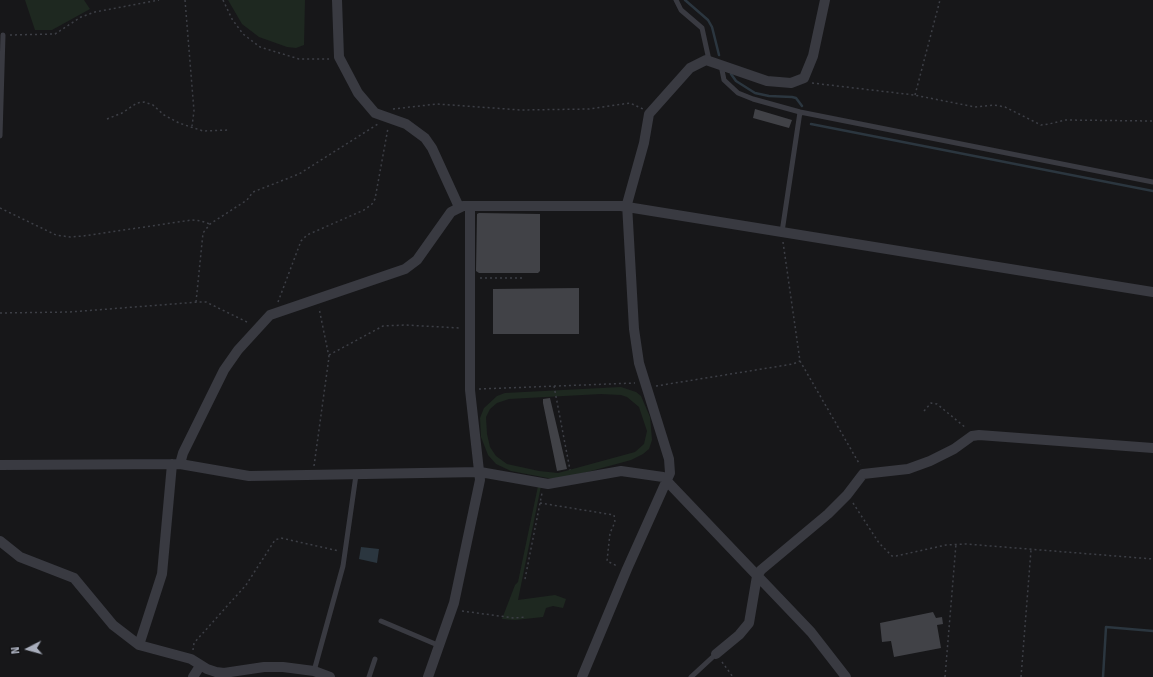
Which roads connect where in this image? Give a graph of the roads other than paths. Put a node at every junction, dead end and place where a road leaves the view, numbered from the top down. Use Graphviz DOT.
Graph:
graph roads {
  1 [pos="337,0"];
  2 [pos="676,0"];
  3 [pos="825,0"];
  4 [pos="3,35"];
  5 [pos="709,60"];
  6 [pos="721,65"];
  7 [pos="800,112"];
  8 [pos="0,136"];
  9 [pos="1153,182"];
  10 [pos="470,206"];
  11 [pos="459,207"];
  12 [pos="627,207"];
  13 [pos="782,232"];
  14 [pos="1153,292"];
  15 [pos="1153,448"];
  16 [pos="176,464"];
  17 [pos="0,465"];
  18 [pos="480,472"];
  19 [pos="356,475"];
  20 [pos="668,480"];
  21 [pos="0,541"];
  22 [pos="757,576"];
  23 [pos="380,621"];
  24 [pos="139,645"];
  25 [pos="440,646"];
  26 [pos="716,654"];
  27 [pos="375,659"];
  28 [pos="200,666"];
  29 [pos="314,671"];
  30 [pos="193,677"];
  31 [pos="330,677"];
  32 [pos="369,677"];
  33 [pos="428,677"];
  34 [pos="582,677"];
  35 [pos="691,677"];
  36 [pos="846,677"];
  1 -- 11 [label="street"];
  2 -- 5 [label="lane"];
  3 -- 6 [label="street"];
  4 -- 8 [label="lane"];
  5 -- 6 [label="street"];
  5 -- 12 [label="street"];
  6 -- 7 [label="lane"];
  7 -- 9 [label="lane"];
  7 -- 13 [label="lane"];
  10 -- 11 [label="street"];
  10 -- 12 [label="street"];
  10 -- 18 [label="street"];
  11 -- 16 [label="street"];
  12 -- 13 [label="street"];
  12 -- 20 [label="street"];
  13 -- 14 [label="street"];
  15 -- 22 [label="street"];
  16 -- 17 [label="street"];
  16 -- 19 [label="street"];
  16 -- 24 [label="street"];
  18 -- 19 [label="street"];
  18 -- 20 [label="street"];
  18 -- 25 [label="street"];
  19 -- 29 [label="lane"];
  20 -- 22 [label="street"];
  20 -- 34 [label="street"];
  21 -- 24 [label="street"];
  22 -- 26 [label="street"];
  22 -- 36 [label="street"];
  23 -- 25 [label="lane"];
  24 -- 28 [label="street"];
  25 -- 33 [label="street"];
  26 -- 35 [label="lane"];
  27 -- 32 [label="lane"];
  28 -- 29 [label="street"];
  28 -- 30 [label="street"];
  29 -- 31 [label="street"];
}
